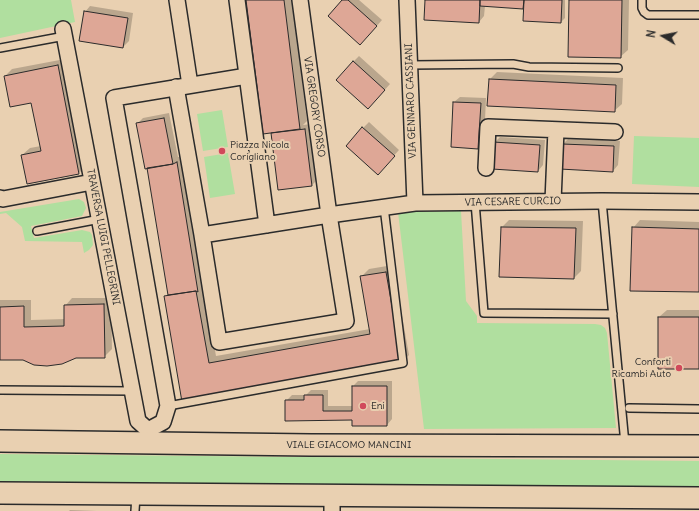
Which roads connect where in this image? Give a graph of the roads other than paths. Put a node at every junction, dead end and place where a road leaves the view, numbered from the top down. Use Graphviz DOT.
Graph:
graph roads {
  1 [pos="177,0"];
  2 [pos="237,0"];
  3 [pos="300,0"];
  4 [pos="407,0"];
  5 [pos="642,0"];
  6 [pos="699,15"];
  7 [pos="64,32"];
  8 [pos="0,48"];
  9 [pos="410,65"];
  10 [pos="618,68"];
  11 [pos="247,76"];
  12 [pos="183,86"];
  13 [pos="556,130"];
  14 [pos="615,132"];
  15 [pos="486,168"];
  16 [pos="92,182"];
  17 [pos="0,198"];
  18 [pos="553,201"];
  19 [pos="602,201"];
  20 [pos="475,202"];
  21 [pos="699,202"];
  22 [pos="415,203"];
  23 [pos="384,207"];
  24 [pos="329,215"];
  25 [pos="100,219"];
  26 [pos="267,225"];
  27 [pos="37,231"];
  28 [pos="202,235"];
  29 [pos="613,314"];
  30 [pos="0,390"];
  31 [pos="133,391"];
  32 [pos="168,406"];
  33 [pos="629,408"];
  34 [pos="699,409"];
  35 [pos="148,436"];
  36 [pos="0,442"];
  37 [pos="625,446"];
  38 [pos="699,446"];
  39 [pos="0,493"];
  40 [pos="699,498"];
  41 [pos="136,502"];
  42 [pos="332,503"];
  43 [pos="612,504"];
  1 -- 12 [label="street"];
  2 -- 11 [label="street"];
  3 -- 24 [label="street, VIA GREGORY CORSO"];
  4 -- 9 [label="street, VIA GENNARO CASSIANI"];
  5 -- 6 [label="lane"];
  7 -- 8 [label="lane"];
  7 -- 16 [label="street, TRAVERSA LUIGI PELLEGRINI"];
  9 -- 10 [label="lane"];
  9 -- 22 [label="street, VIA GENNARO CASSIANI"];
  11 -- 12 [label="street"];
  11 -- 26 [label="street"];
  12 -- 28 [label="street"];
  12 -- 32 [label="street"];
  13 -- 14 [label="street"];
  13 -- 15 [label="street"];
  13 -- 18 [label="street"];
  16 -- 17 [label="street"];
  16 -- 25 [label="street, TRAVERSA LUIGI PELLEGRINI"];
  18 -- 19 [label="street, VIA CESARE CURCIO"];
  18 -- 20 [label="street, VIA CESARE CURCIO"];
  19 -- 21 [label="street, VIA CESARE CURCIO"];
  19 -- 29 [label="lane"];
  20 -- 22 [label="street, VIA CESARE CURCIO"];
  20 -- 29 [label="lane"];
  22 -- 23 [label="street, VIA CESARE CURCIO"];
  23 -- 24 [label="street, VIA CESARE CURCIO"];
  23 -- 32 [label="lane"];
  24 -- 26 [label="street"];
  24 -- 28 [label="street"];
  25 -- 27 [label="lane"];
  25 -- 31 [label="street, TRAVERSA LUIGI PELLEGRINI"];
  26 -- 28 [label="street"];
  29 -- 37 [label="lane"];
  30 -- 31 [label="lane"];
  31 -- 35 [label="street, TRAVERSA LUIGI PELLEGRINI"];
  32 -- 35 [label="street"];
  33 -- 34 [label="lane"];
  35 -- 36 [label="street, VIALE GIACOMO MANCINI"];
  35 -- 37 [label="street, VIALE GIACOMO MANCINI"];
  37 -- 38 [label="street, VIALE GIACOMO MANCINI"];
  39 -- 41 [label="street"];
  40 -- 43 [label="street"];
  41 -- 42 [label="street"];
  42 -- 43 [label="street"];
}
